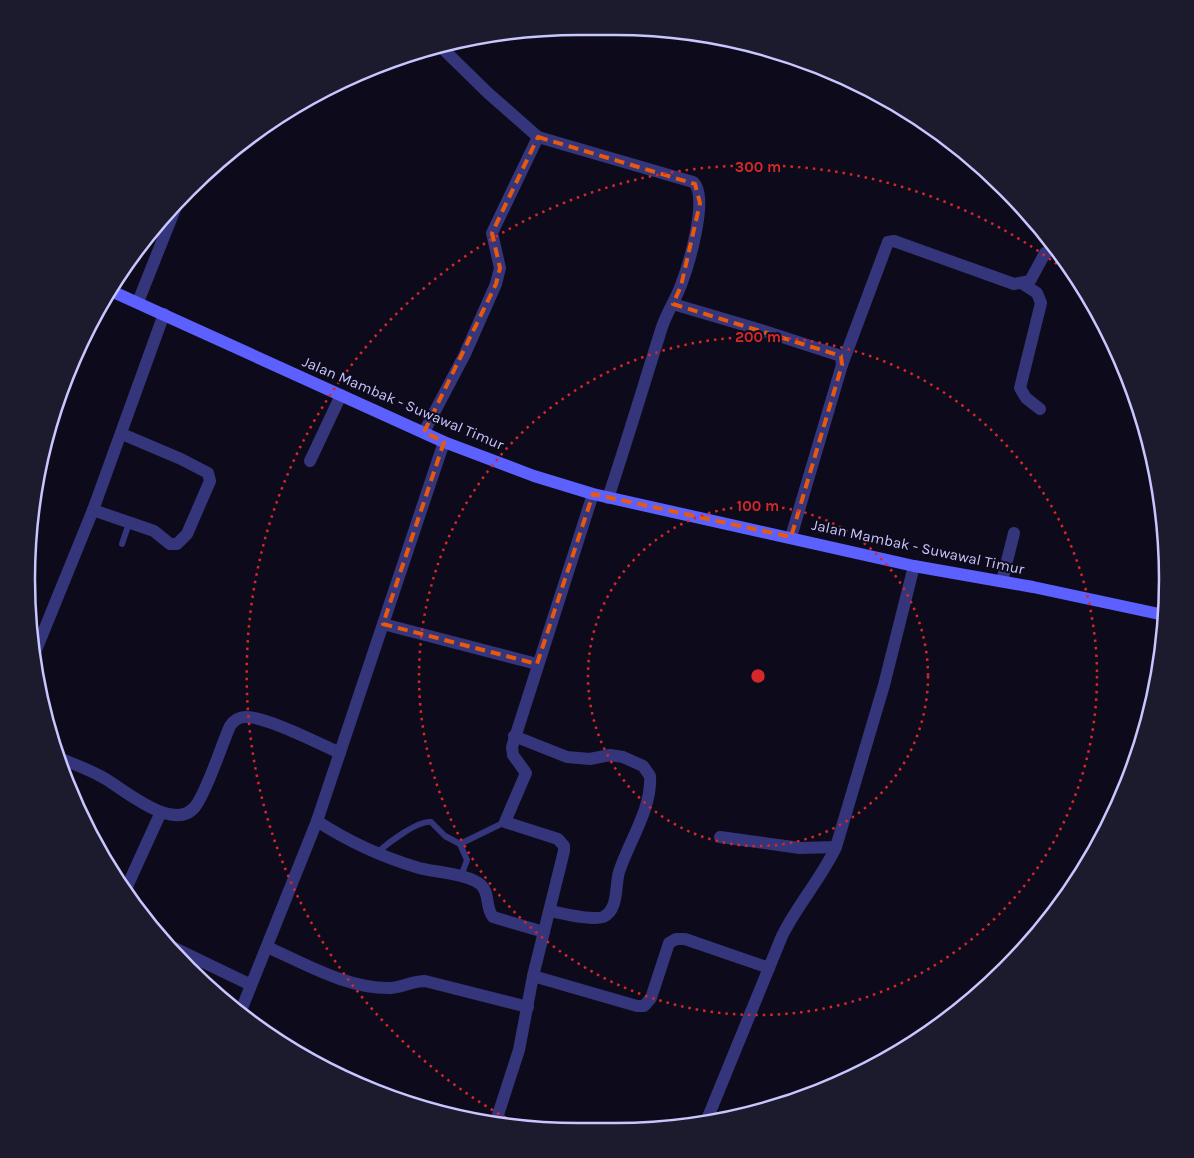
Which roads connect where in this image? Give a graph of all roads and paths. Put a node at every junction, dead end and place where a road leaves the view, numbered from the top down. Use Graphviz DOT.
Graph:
graph roads {
  1 [pos="446,52"];
  2 [pos="538,137"];
  3 [pos="173,217"];
  4 [pos="1049,251"];
  5 [pos="1023,284"];
  6 [pos="117,293"];
  7 [pos="138,302"];
  8 [pos="672,304"];
  9 [pos="164,314"];
  10 [pos="842,365"];
  11 [pos="341,395"];
  12 [pos="1040,409"];
  13 [pos="424,432"];
  14 [pos="122,434"];
  15 [pos="444,442"];
  16 [pos="310,461"];
  17 [pos="593,494"];
  18 [pos="608,498"];
  19 [pos="93,510"];
  20 [pos="129,523"];
  21 [pos="1014,533"];
  22 [pos="791,537"];
  23 [pos="122,544"];
  24 [pos="914,566"];
  25 [pos="1002,581"];
  26 [pos="1158,613"];
  27 [pos="383,624"];
  28 [pos="39,638"];
  29 [pos="537,664"];
  30 [pos="514,736"];
  31 [pos="340,753"];
  32 [pos="67,761"];
  33 [pos="161,812"];
  34 [pos="317,822"];
  35 [pos="505,822"];
  36 [pos="720,837"];
  37 [pos="460,844"];
  38 [pos="836,847"];
  39 [pos="378,852"];
  40 [pos="460,877"];
  41 [pos="129,883"];
  42 [pos="550,911"];
  43 [pos="544,932"];
  44 [pos="267,947"];
  45 [pos="183,952"];
  46 [pos="769,968"];
  47 [pos="533,976"];
  48 [pos="251,985"];
  49 [pos="243,1007"];
  50 [pos="528,1007"];
  51 [pos="709,1115"];
  52 [pos="497,1116"];
  1 -- 2 [label="street"];
  2 -- 8 [label="street"];
  2 -- 13 [label="street"];
  3 -- 7 [label="street"];
  4 -- 5 [label="street"];
  5 -- 10 [label="street"];
  5 -- 12 [label="street"];
  6 -- 7 [label="street, Jalan Mambak - Suwawal Timur"];
  7 -- 9 [label="street, Jalan Mambak - Suwawal Timur"];
  8 -- 10 [label="street"];
  8 -- 18 [label="street"];
  9 -- 11 [label="street, Jalan Mambak - Suwawal Timur"];
  9 -- 14 [label="street"];
  10 -- 22 [label="street"];
  11 -- 13 [label="street, Jalan Mambak - Suwawal Timur"];
  11 -- 16 [label="street"];
  13 -- 15 [label="street, Jalan Mambak - Suwawal Timur"];
  14 -- 19 [label="street"];
  14 -- 20 [label="street"];
  15 -- 17 [label="street, Jalan Mambak - Suwawal Timur"];
  15 -- 27 [label="street"];
  17 -- 18 [label="street, Jalan Mambak - Suwawal Timur"];
  17 -- 29 [label="street"];
  18 -- 22 [label="street, Jalan Mambak - Suwawal Timur"];
  19 -- 20 [label="street"];
  19 -- 28 [label="street"];
  20 -- 23 [label="lane"];
  21 -- 25 [label="street"];
  22 -- 24 [label="street, Jalan Mambak - Suwawal Timur"];
  24 -- 25 [label="street, Jalan Mambak - Suwawal Timur"];
  24 -- 38 [label="street"];
  25 -- 26 [label="street, Jalan Mambak - Suwawal Timur"];
  27 -- 29 [label="street"];
  27 -- 31 [label="street"];
  29 -- 30 [label="street"];
  30 -- 35 [label="street"];
  30 -- 42 [label="street"];
  31 -- 33 [label="street"];
  31 -- 34 [label="street"];
  32 -- 33 [label="street"];
  33 -- 41 [label="street"];
  34 -- 39 [label="street"];
  34 -- 44 [label="street"];
  35 -- 37 [label="lane"];
  35 -- 42 [label="street"];
  36 -- 38 [label="street"];
  37 -- 39 [label="lane"];
  37 -- 40 [label="lane"];
  38 -- 46 [label="street"];
  39 -- 40 [label="street"];
  40 -- 43 [label="street"];
  42 -- 43 [label="street"];
  43 -- 47 [label="street"];
  44 -- 48 [label="street"];
  44 -- 50 [label="street"];
  45 -- 48 [label="street"];
  46 -- 47 [label="street"];
  46 -- 51 [label="street"];
  47 -- 50 [label="street"];
  48 -- 49 [label="street"];
  50 -- 52 [label="street"];
}
